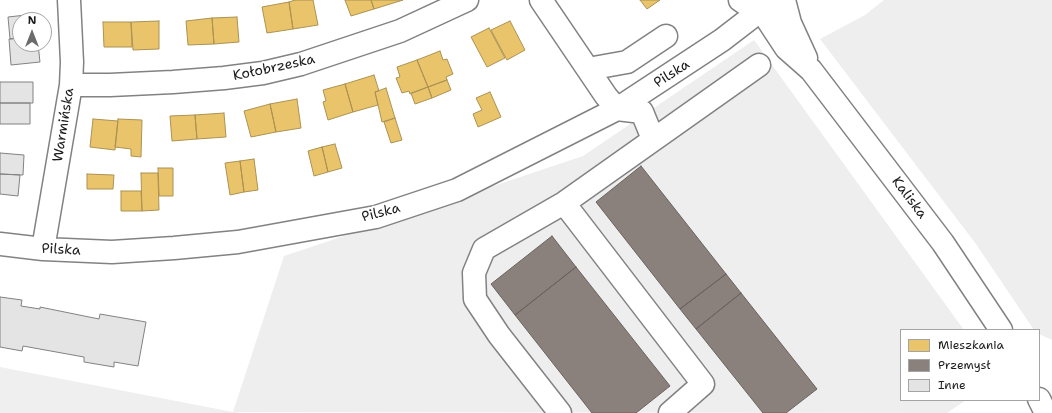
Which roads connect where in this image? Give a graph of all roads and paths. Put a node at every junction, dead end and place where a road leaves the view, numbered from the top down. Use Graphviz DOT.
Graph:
graph roads {
  1 [pos="69,0"];
  2 [pos="467,0"];
  3 [pos="541,0"];
  4 [pos="735,0"];
  5 [pos="740,0"];
  6 [pos="784,0"];
  7 [pos="762,10"];
  8 [pos="666,36"];
  9 [pos="722,40"];
  10 [pos="759,65"];
  11 [pos="588,69"];
  12 [pos="811,70"];
  13 [pos="71,85"];
  14 [pos="617,110"];
  15 [pos="653,139"];
  16 [pos="564,203"];
  17 [pos="0,244"];
  18 [pos="43,249"];
  19 [pos="1000,329"];
  20 [pos="1040,401"];
  21 [pos="560,413"];
  22 [pos="670,413"];
  23 [pos="1046,413"];
  1 -- 13 [label="street, Warmińska"];
  2 -- 13 [label="street, Kołobrzeska"];
  3 -- 11 [label="street"];
  4 -- 9 [label="street, Pilska"];
  5 -- 7 [label="street"];
  6 -- 7 [label="street, Pilska"];
  6 -- 12 [label="street, Kaliska"];
  7 -- 9 [label="street, Pilska"];
  7 -- 12 [label="street, Kaliska"];
  8 -- 11 [label="street"];
  9 -- 14 [label="street, Pilska"];
  10 -- 15 [label="street"];
  11 -- 14 [label="street"];
  12 -- 19 [label="street, Kaliska"];
  13 -- 18 [label="street, Warmińska"];
  14 -- 15 [label="street"];
  14 -- 18 [label="street, Pilska"];
  15 -- 16 [label="street"];
  16 -- 21 [label="street"];
  16 -- 22 [label="street"];
  17 -- 18 [label="street, Pilska"];
  20 -- 23 [label="street"];
}
